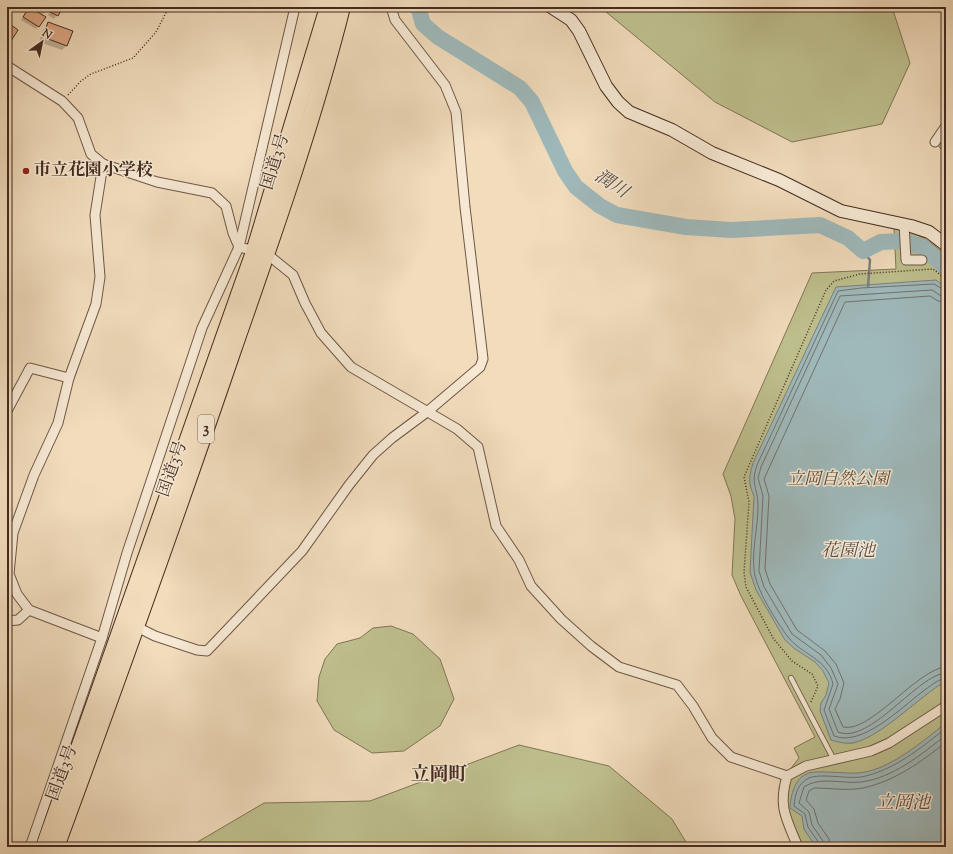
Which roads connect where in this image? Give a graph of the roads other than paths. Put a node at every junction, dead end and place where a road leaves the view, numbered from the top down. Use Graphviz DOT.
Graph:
graph roads {
  1 [pos="295,7"];
  2 [pos="328,7"];
  3 [pos="342,7"];
  4 [pos="391,7"];
  5 [pos="551,7"];
  6 [pos="7,66"];
  7 [pos="946,126"];
  8 [pos="934,142"];
  9 [pos="103,164"];
  10 [pos="904,224"];
  11 [pos="946,245"];
  12 [pos="239,247"];
  13 [pos="260,253"];
  14 [pos="922,260"];
  15 [pos="69,378"];
  16 [pos="7,411"];
  17 [pos="427,412"];
  18 [pos="29,610"];
  19 [pos="108,620"];
  20 [pos="7,621"];
  21 [pos="130,624"];
  22 [pos="102,638"];
  23 [pos="791,678"];
  24 [pos="946,706"];
  25 [pos="834,760"];
  26 [pos="787,776"];
  27 [pos="30,847"];
  28 [pos="44,847"];
  29 [pos="56,847"];
  30 [pos="798,847"];
  1 -- 12 [label="street"];
  2 -- 13 [label="highway, 国道3号 / 3"];
  3 -- 13 [label="highway, 国道3号 / 3"];
  4 -- 17 [label="street"];
  5 -- 10 [label="street"];
  6 -- 9 [label="street"];
  7 -- 8 [label="street"];
  9 -- 12 [label="street"];
  9 -- 15 [label="street"];
  10 -- 11 [label="street"];
  10 -- 14 [label="street"];
  12 -- 13 [label="street"];
  12 -- 19 [label="street"];
  13 -- 17 [label="street"];
  13 -- 21 [label="highway, 国道3号 / 3"];
  15 -- 16 [label="street"];
  15 -- 18 [label="street"];
  17 -- 21 [label="street"];
  17 -- 26 [label="street"];
  18 -- 20 [label="street"];
  18 -- 22 [label="street"];
  19 -- 21 [label="street"];
  19 -- 22 [label="street"];
  21 -- 28 [label="highway, 国道3号 / 3"];
  21 -- 29 [label="highway, 国道3号 / 3"];
  22 -- 27 [label="street"];
  23 -- 25 [label="lane"];
  24 -- 25 [label="street"];
  25 -- 26 [label="street"];
  26 -- 30 [label="street"];
}
